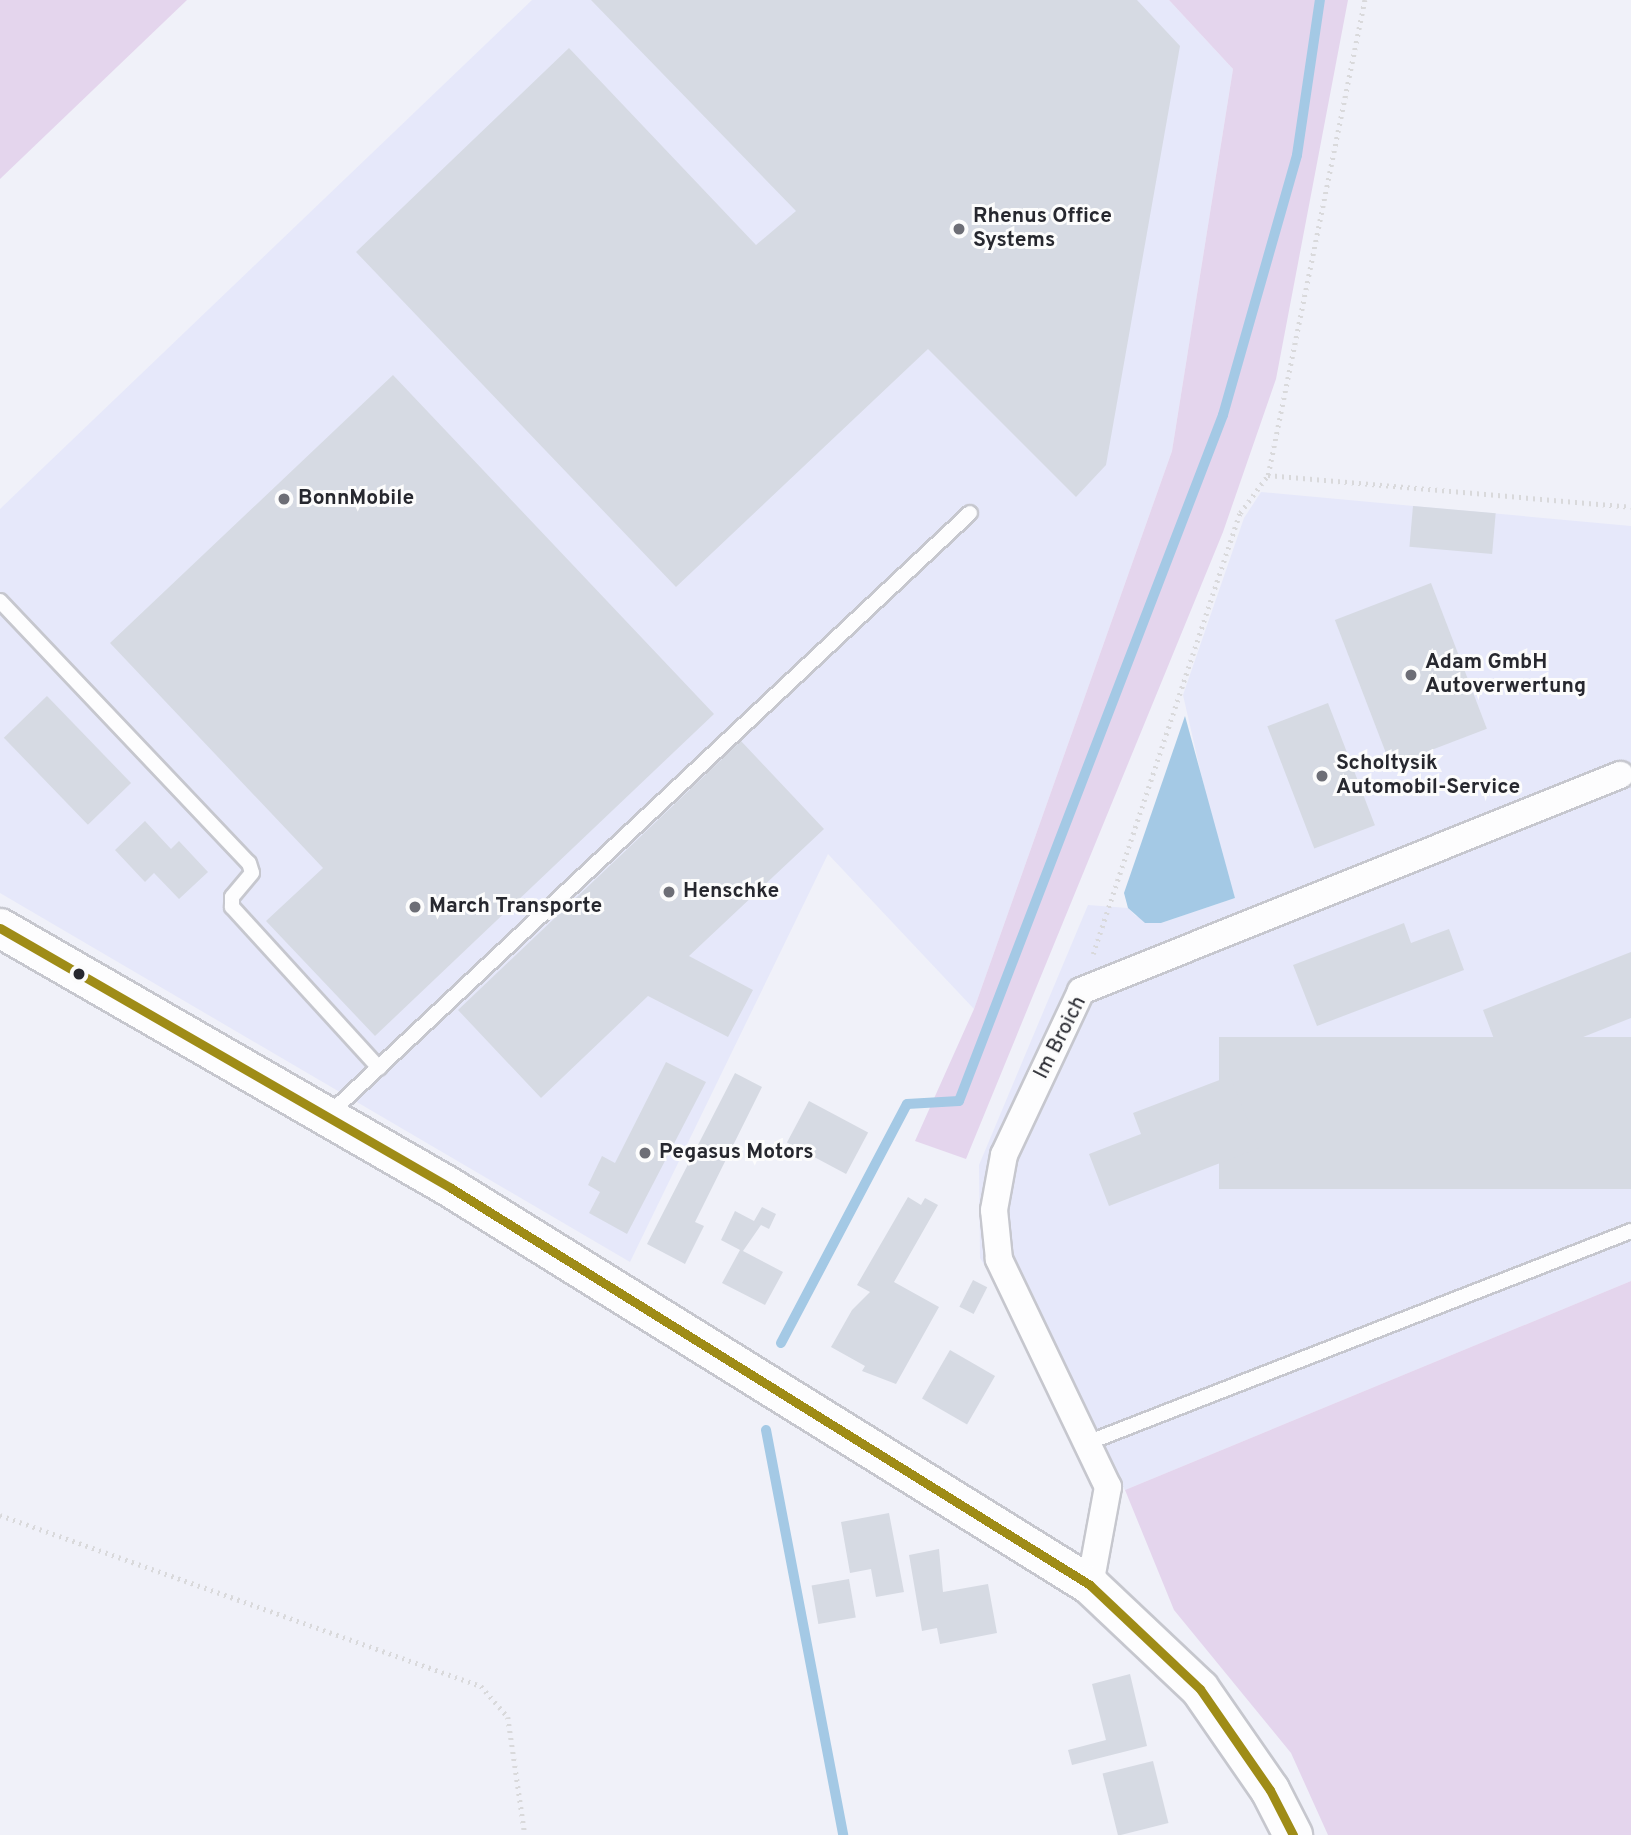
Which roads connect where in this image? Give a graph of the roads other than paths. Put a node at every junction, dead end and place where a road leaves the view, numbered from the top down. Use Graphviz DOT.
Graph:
graph roads {
  1 [pos="970,513"];
  2 [pos="0,601"];
  3 [pos="1620,775"];
  4 [pos="0,928"];
  5 [pos="379,1068"];
  6 [pos="327,1116"];
  7 [pos="1631,1231"];
  8 [pos="1087,1443"];
  9 [pos="1090,1584"];
  10 [pos="1293,1835"];
  1 -- 5 [label="lane"];
  2 -- 5 [label="lane"];
  3 -- 8 [label="street, Im Broich"];
  4 -- 6 [label="street"];
  5 -- 6 [label="lane"];
  6 -- 9 [label="street"];
  7 -- 8 [label="lane"];
  8 -- 9 [label="street, Im Broich"];
  9 -- 10 [label="street"];
}
